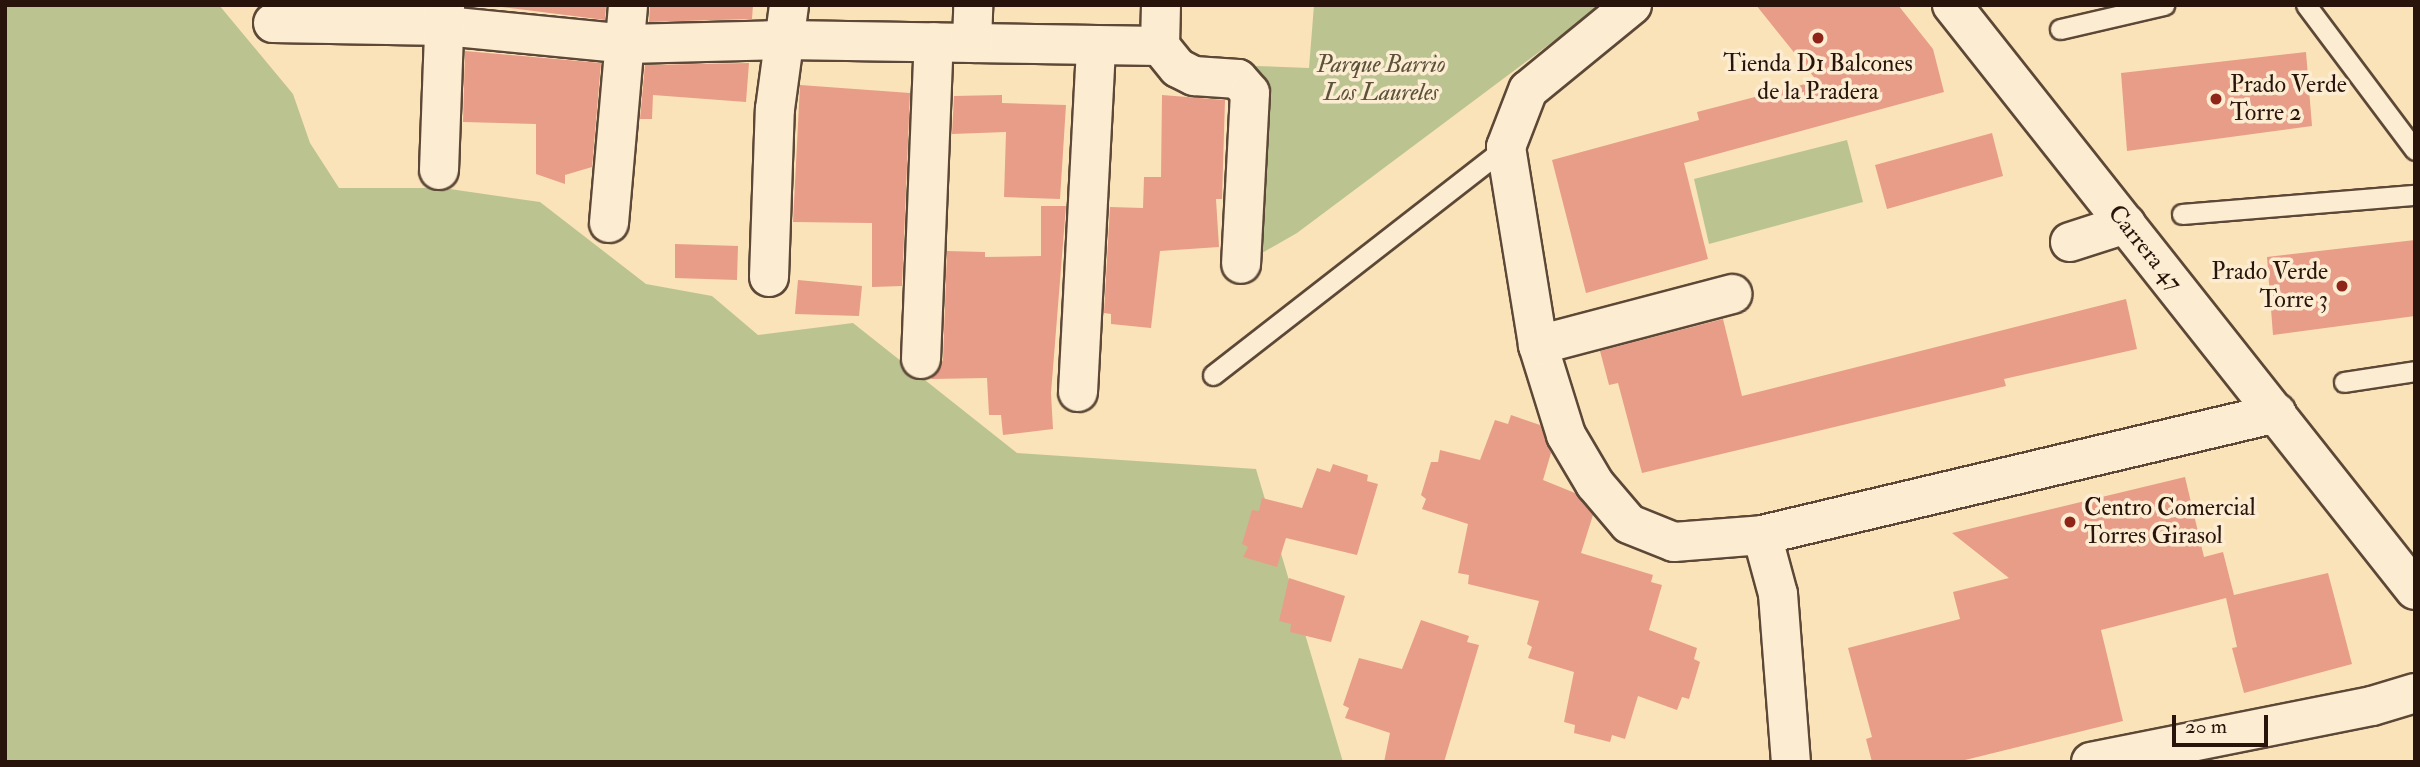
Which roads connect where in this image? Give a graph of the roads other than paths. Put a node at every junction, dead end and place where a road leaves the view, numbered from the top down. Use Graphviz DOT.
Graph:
graph roads {
  1 [pos="628,5"];
  2 [pos="973,5"];
  3 [pos="1161,5"];
  4 [pos="1632,5"];
  5 [pos="1952,5"];
  6 [pos="2164,5"];
  7 [pos="2306,5"];
  8 [pos="445,16"];
  9 [pos="274,23"];
  10 [pos="787,23"];
  11 [pos="2060,29"];
  12 [pos="934,42"];
  13 [pos="972,43"];
  14 [pos="627,44"];
  15 [pos="1160,46"];
  16 [pos="1096,47"];
  17 [pos="1506,147"];
  18 [pos="2415,150"];
  19 [pos="439,170"];
  20 [pos="2415,195"];
  21 [pos="2182,214"];
  22 [pos="609,223"];
  23 [pos="2126,224"];
  24 [pos="2070,242"];
  25 [pos="1241,264"];
  26 [pos="769,277"];
  27 [pos="1732,294"];
  28 [pos="1538,345"];
  29 [pos="921,359"];
  30 [pos="2415,371"];
  31 [pos="1213,375"];
  32 [pos="2344,382"];
  33 [pos="1078,392"];
  34 [pos="2277,413"];
  35 [pos="1762,534"];
  36 [pos="2415,590"];
  37 [pos="2415,693"];
  38 [pos="1791,762"];
  39 [pos="2091,762"];
  1 -- 14 [label="street"];
  2 -- 13 [label="street"];
  3 -- 15 [label="street"];
  4 -- 17 [label="street"];
  5 -- 23 [label="street, Carrera 47"];
  6 -- 11 [label="lane"];
  7 -- 18 [label="lane"];
  8 -- 9 [label="street"];
  8 -- 14 [label="street"];
  8 -- 19 [label="street"];
  10 -- 12 [label="street"];
  10 -- 14 [label="street"];
  10 -- 26 [label="street"];
  12 -- 13 [label="street"];
  12 -- 29 [label="street"];
  13 -- 16 [label="street"];
  14 -- 22 [label="street"];
  15 -- 16 [label="street"];
  15 -- 25 [label="street"];
  16 -- 33 [label="street"];
  17 -- 28 [label="street"];
  17 -- 31 [label="lane"];
  20 -- 21 [label="lane"];
  23 -- 24 [label="street"];
  23 -- 34 [label="street, Carrera 47"];
  27 -- 28 [label="street"];
  28 -- 35 [label="street"];
  30 -- 32 [label="lane"];
  34 -- 35 [label="street"];
  34 -- 36 [label="street, Carrera 47"];
  35 -- 38 [label="street"];
  37 -- 39 [label="street"];
}
